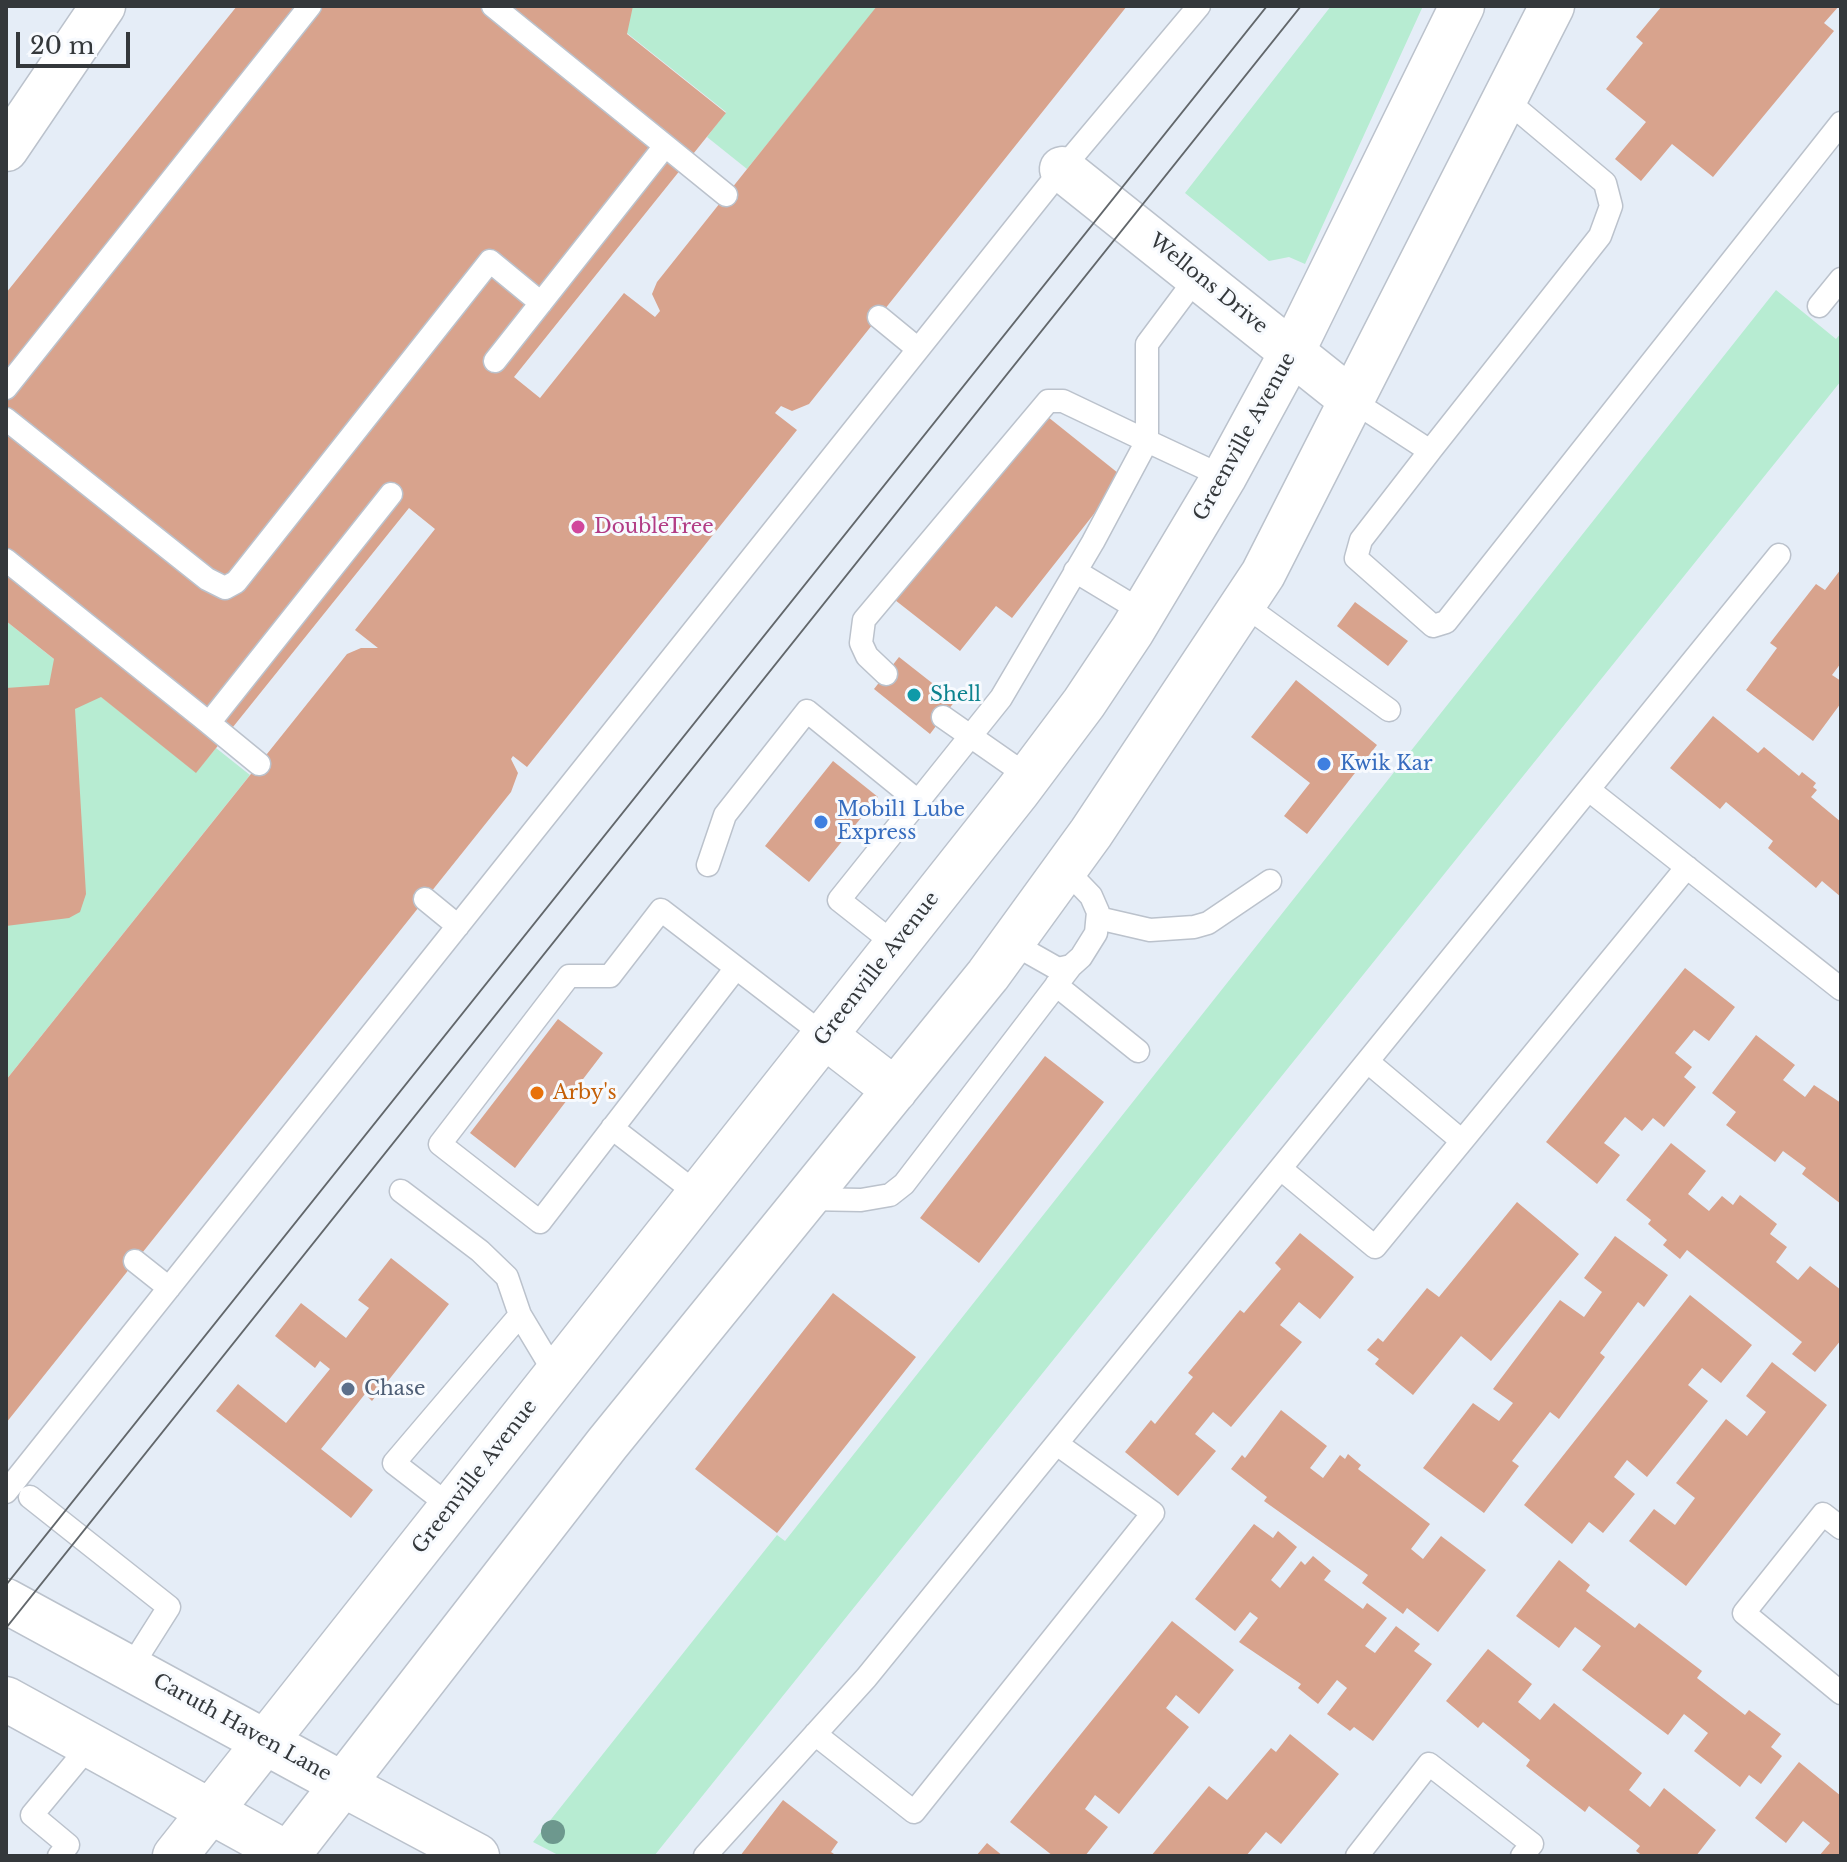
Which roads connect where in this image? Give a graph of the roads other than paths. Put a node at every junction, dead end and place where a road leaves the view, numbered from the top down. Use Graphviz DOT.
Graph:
graph roads {
  1 [pos="103,6"];
  2 [pos="310,6"];
  3 [pos="493,6"];
  4 [pos="1199,6"];
  5 [pos="1462,6"];
  6 [pos="1552,6"];
  7 [pos="1505,99"];
  8 [pos="1841,123"];
  9 [pos="665,146"];
  10 [pos="6,149"];
  11 [pos="1062,169"];
  12 [pos="726,195"];
  13 [pos="1197,277"];
  14 [pos="1841,279"];
  15 [pos="541,303"];
  16 [pos="1819,306"];
  17 [pos="879,317"];
  18 [pos="918,349"];
  19 [pos="1292,352"];
  20 [pos="495,361"];
  21 [pos="6,388"];
  22 [pos="1353,401"];
  23 [pos="6,419"];
  24 [pos="1147,441"];
  25 [pos="1430,451"];
  26 [pos="1224,477"];
  27 [pos="391,494"];
  28 [pos="1779,555"];
  29 [pos="6,560"];
  30 [pos="1075,571"];
  31 [pos="1243,604"];
  32 [pos="1143,612"];
  33 [pos="886,674"];
  34 [pos="1389,710"];
  35 [pos="943,717"];
  36 [pos="209,723"];
  37 [pos="971,736"];
  38 [pos="259,764"];
  39 [pos="1029,777"];
  40 [pos="1589,790"];
  41 [pos="919,802"];
  42 [pos="708,865"];
  43 [pos="1687,867"];
  44 [pos="1065,869"];
  45 [pos="1270,881"];
  46 [pos="425,899"];
  47 [pos="1098,918"];
  48 [pos="458,926"];
  49 [pos="1012,943"];
  50 [pos="896,945"];
  51 [pos="1071,966"];
  52 [pos="736,968"];
  53 [pos="1056,985"];
  54 [pos="1841,989"];
  55 [pos="825,1036"];
  56 [pos="1138,1051"];
  57 [pos="1368,1062"];
  58 [pos="895,1090"];
  59 [pos="612,1128"];
  60 [pos="1462,1141"];
  61 [pos="1281,1169"];
  62 [pos="401,1191"];
  63 [pos="699,1195"];
  64 [pos="806,1199"];
  65 [pos="135,1261"];
  66 [pos="169,1288"];
  67 [pos="520,1315"];
  68 [pos="556,1375"];
  69 [pos="1057,1444"];
  70 [pos="6,1492"];
  71 [pos="30,1497"];
  72 [pos="451,1507"];
  73 [pos="1841,1528"];
  74 [pos="6,1601"];
  75 [pos="131,1667"];
  76 [pos="1841,1693"];
  77 [pos="6,1699"];
  78 [pos="815,1734"];
  79 [pos="266,1740"];
  80 [pos="90,1745"];
  81 [pos="344,1785"];
  82 [pos="209,1812"];
  83 [pos="289,1855"];
  84 [pos="59,1856"];
  85 [pos="175,1856"];
  86 [pos="477,1856"];
  87 [pos="705,1856"];
  88 [pos="1357,1856"];
  89 [pos="1522,1856"];
  1 -- 10 [label="main road"];
  2 -- 21 [label="lane"];
  3 -- 9 [label="lane"];
  4 -- 11 [label="lane"];
  5 -- 19 [label="main road, Greenville Avenue"];
  6 -- 7 [label="main road"];
  7 -- 22 [label="main road"];
  7 -- 25 [label="lane"];
  8 -- 25 [label="lane"];
  9 -- 12 [label="lane"];
  9 -- 15 [label="lane"];
  11 -- 13 [label="main road, Wellons Drive"];
  11 -- 18 [label="lane"];
  13 -- 19 [label="main road, Wellons Drive"];
  13 -- 24 [label="lane"];
  14 -- 16 [label="lane"];
  15 -- 20 [label="lane"];
  15 -- 23 [label="lane"];
  17 -- 18 [label="lane"];
  18 -- 48 [label="lane"];
  19 -- 22 [label="main road, Wellons Drive"];
  19 -- 26 [label="main road, Greenville Avenue"];
  22 -- 25 [label="lane"];
  22 -- 31 [label="main road"];
  24 -- 26 [label="lane"];
  24 -- 30 [label="lane"];
  24 -- 33 [label="lane"];
  26 -- 32 [label="main road, Greenville Avenue"];
  27 -- 36 [label="lane"];
  28 -- 40 [label="lane"];
  29 -- 36 [label="lane"];
  30 -- 32 [label="lane"];
  30 -- 37 [label="lane"];
  31 -- 34 [label="lane"];
  31 -- 44 [label="main road"];
  32 -- 39 [label="main road, Greenville Avenue"];
  35 -- 37 [label="lane"];
  36 -- 38 [label="lane"];
  37 -- 39 [label="lane"];
  37 -- 41 [label="lane"];
  39 -- 50 [label="main road, Greenville Avenue"];
  40 -- 43 [label="lane"];
  40 -- 57 [label="lane"];
  41 -- 42 [label="lane"];
  41 -- 50 [label="lane"];
  43 -- 54 [label="lane"];
  43 -- 60 [label="lane"];
  44 -- 47 [label="lane"];
  44 -- 49 [label="main road"];
  45 -- 47 [label="lane"];
  46 -- 48 [label="lane"];
  47 -- 51 [label="lane"];
  48 -- 66 [label="lane"];
  49 -- 51 [label="lane"];
  49 -- 58 [label="main road"];
  50 -- 55 [label="main road, Greenville Avenue"];
  51 -- 53 [label="lane"];
  52 -- 55 [label="lane"];
  52 -- 59 [label="lane"];
  52 -- 59 [label="lane"];
  53 -- 56 [label="lane"];
  53 -- 64 [label="lane"];
  55 -- 58 [label="main road"];
  55 -- 63 [label="main road, Greenville Avenue"];
  57 -- 60 [label="lane"];
  57 -- 61 [label="lane"];
  58 -- 64 [label="main road"];
  59 -- 63 [label="lane"];
  60 -- 61 [label="lane"];
  61 -- 69 [label="lane"];
  62 -- 67 [label="lane"];
  63 -- 68 [label="main road, Greenville Avenue"];
  64 -- 81 [label="main road"];
  65 -- 66 [label="lane"];
  66 -- 70 [label="lane"];
  67 -- 68 [label="lane"];
  67 -- 72 [label="lane"];
  68 -- 72 [label="main road, Greenville Avenue"];
  69 -- 78 [label="lane"];
  69 -- 78 [label="lane"];
  71 -- 75 [label="lane"];
  72 -- 79 [label="main road, Greenville Avenue"];
  73 -- 76 [label="lane"];
  74 -- 75 [label="main road, Caruth Haven Lane"];
  75 -- 79 [label="main road, Caruth Haven Lane"];
  77 -- 80 [label="main road"];
  78 -- 87 [label="lane"];
  79 -- 81 [label="main road, Caruth Haven Lane"];
  79 -- 82 [label="main road, Greenville Avenue"];
  80 -- 82 [label="main road"];
  80 -- 84 [label="lane"];
  81 -- 83 [label="main road"];
  81 -- 86 [label="main road, Caruth Haven Lane"];
  82 -- 83 [label="main road"];
  82 -- 85 [label="main road, Greenville Avenue"];
  88 -- 89 [label="lane"];
}
